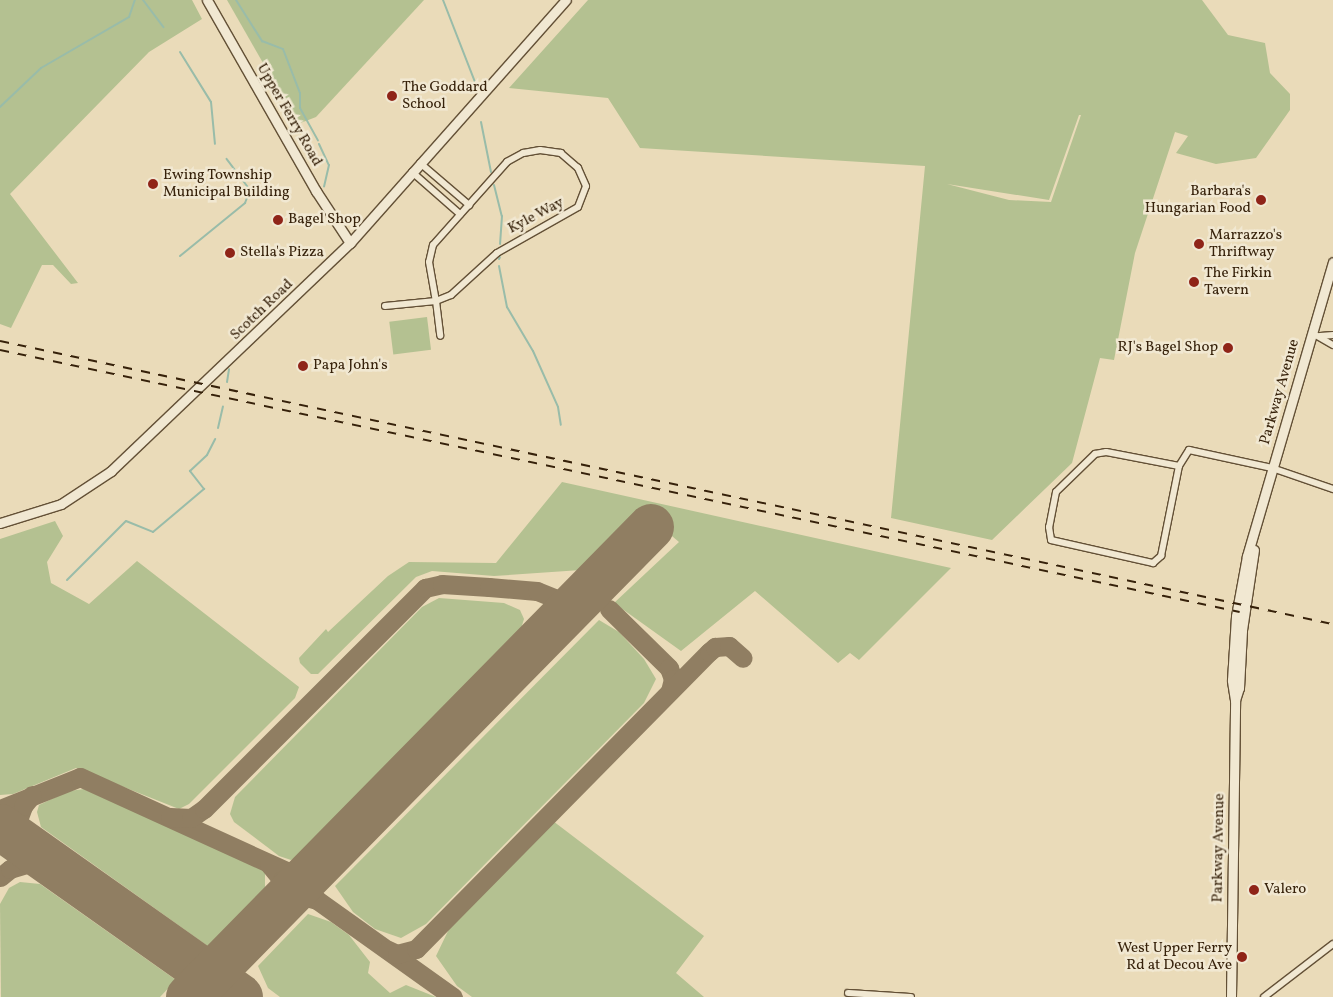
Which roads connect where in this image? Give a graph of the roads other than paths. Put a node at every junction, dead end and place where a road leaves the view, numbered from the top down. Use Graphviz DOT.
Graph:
graph roads {
  1 [pos="207,0"];
  2 [pos="565,0"];
  3 [pos="420,163"];
  4 [pos="412,172"];
  5 [pos="469,205"];
  6 [pos="460,214"];
  7 [pos="350,243"];
  8 [pos="1333,262"];
  9 [pos="436,301"];
  10 [pos="385,306"];
  11 [pos="1316,335"];
  12 [pos="1333,335"];
  13 [pos="440,336"];
  14 [pos="1333,345"];
  15 [pos="1180,466"];
  16 [pos="1272,468"];
  17 [pos="1333,489"];
  18 [pos="0,523"];
  19 [pos="1333,944"];
  20 [pos="848,992"];
  21 [pos="911,997"];
  22 [pos="1231,997"];
  23 [pos="1264,997"];
  1 -- 7 [label="main road, Upper Ferry Road"];
  2 -- 3 [label="main road, Scotch Road"];
  3 -- 4 [label="main road, Scotch Road"];
  3 -- 5 [label="street"];
  4 -- 6 [label="street"];
  4 -- 7 [label="main road, Scotch Road"];
  5 -- 6 [label="street, Kyle Way"];
  5 -- 9 [label="street, Kyle Way"];
  6 -- 9 [label="street, Kyle Way"];
  7 -- 18 [label="main road, Scotch Road"];
  8 -- 11 [label="main road, Parkway Avenue"];
  9 -- 10 [label="street, Kyle Way"];
  9 -- 13 [label="street, Kyle Way"];
  11 -- 12 [label="street"];
  11 -- 14 [label="street"];
  11 -- 16 [label="main road, Parkway Avenue"];
  15 -- 15 [label="street"];
  15 -- 16 [label="street"];
  16 -- 17 [label="street"];
  16 -- 22 [label="main road, Parkway Avenue"];
  19 -- 23 [label="street"];
  20 -- 21 [label="street"];
}
